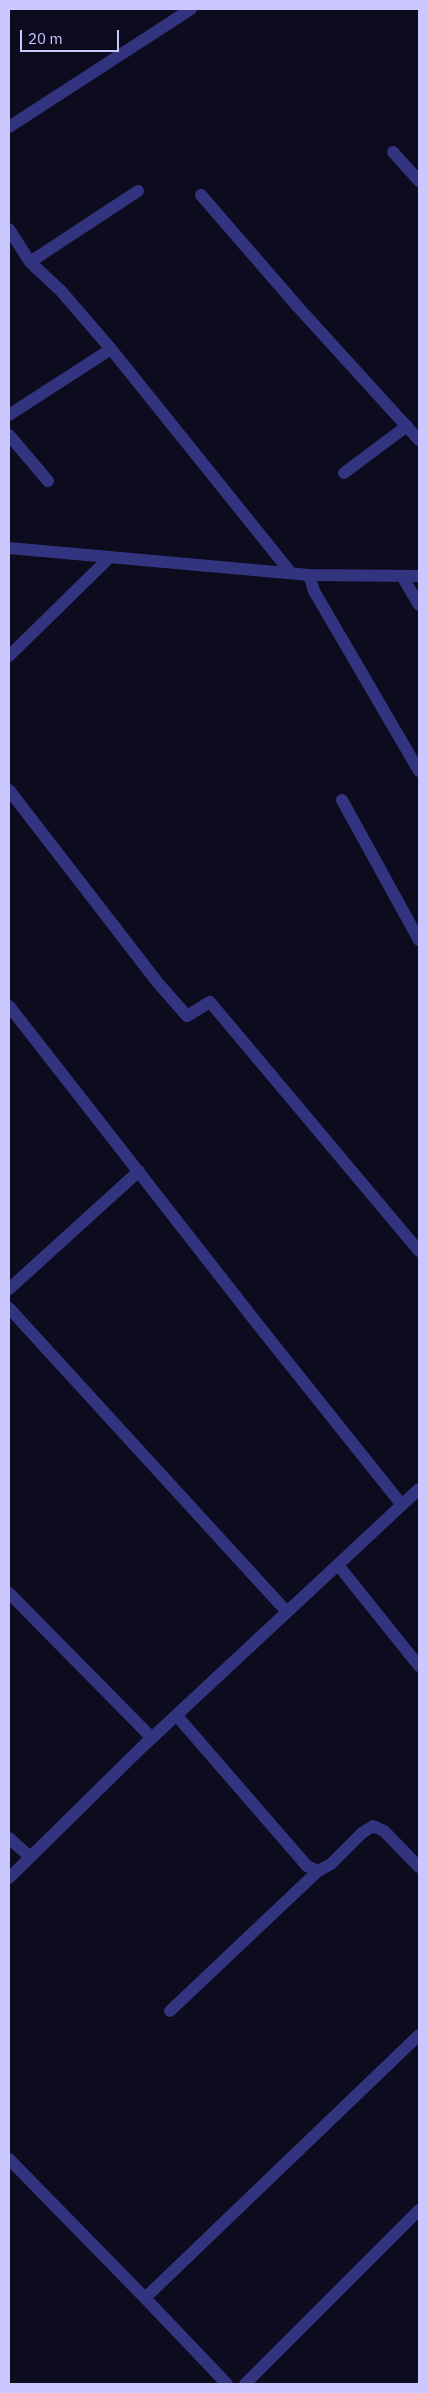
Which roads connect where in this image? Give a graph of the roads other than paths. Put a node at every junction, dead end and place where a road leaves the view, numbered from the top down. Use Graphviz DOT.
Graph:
graph roads {
  1 [pos="190,9"];
  2 [pos="9,127"];
  3 [pos="392,152"];
  4 [pos="419,181"];
  5 [pos="138,191"];
  6 [pos="201,195"];
  7 [pos="9,229"];
  8 [pos="30,262"];
  9 [pos="111,349"];
  10 [pos="9,415"];
  11 [pos="407,426"];
  12 [pos="9,435"];
  13 [pos="419,440"];
  14 [pos="344,473"];
  15 [pos="48,481"];
  16 [pos="9,548"];
  17 [pos="109,558"];
  18 [pos="291,573"];
  19 [pos="309,575"];
  20 [pos="402,576"];
  21 [pos="419,576"];
  22 [pos="419,605"];
  23 [pos="9,656"];
  24 [pos="419,771"];
  25 [pos="9,790"];
  26 [pos="342,800"];
  27 [pos="419,940"];
  28 [pos="9,1006"];
  29 [pos="138,1171"];
  30 [pos="419,1251"];
  31 [pos="9,1290"];
  32 [pos="9,1308"];
  33 [pos="419,1489"];
  34 [pos="402,1505"];
  35 [pos="338,1565"];
  36 [pos="9,1593"];
  37 [pos="286,1612"];
  38 [pos="419,1666"];
  39 [pos="177,1716"];
  40 [pos="152,1738"];
  41 [pos="9,1838"];
  42 [pos="30,1857"];
  43 [pos="419,1867"];
  44 [pos="318,1871"];
  45 [pos="9,1878"];
  46 [pos="170,2011"];
  47 [pos="419,2035"];
  48 [pos="9,2159"];
  49 [pos="419,2210"];
  50 [pos="145,2298"];
  51 [pos="226,2384"];
  52 [pos="245,2384"];
  1 -- 2 [label="street"];
  3 -- 4 [label="street"];
  5 -- 8 [label="street"];
  6 -- 11 [label="street"];
  7 -- 8 [label="street"];
  8 -- 9 [label="street"];
  9 -- 10 [label="street"];
  9 -- 18 [label="street"];
  11 -- 13 [label="street"];
  11 -- 14 [label="street"];
  12 -- 15 [label="street"];
  16 -- 17 [label="street"];
  17 -- 18 [label="street"];
  17 -- 23 [label="street"];
  18 -- 19 [label="street"];
  19 -- 20 [label="street"];
  19 -- 24 [label="street"];
  20 -- 21 [label="street"];
  20 -- 22 [label="street"];
  25 -- 30 [label="street"];
  26 -- 27 [label="street"];
  28 -- 29 [label="street"];
  29 -- 31 [label="street"];
  29 -- 34 [label="street"];
  32 -- 37 [label="street"];
  33 -- 34 [label="street"];
  34 -- 35 [label="street"];
  35 -- 37 [label="street"];
  35 -- 38 [label="street"];
  36 -- 40 [label="street"];
  37 -- 39 [label="street"];
  39 -- 40 [label="street"];
  39 -- 44 [label="street"];
  40 -- 42 [label="street"];
  41 -- 42 [label="street"];
  42 -- 45 [label="street"];
  43 -- 44 [label="street"];
  44 -- 46 [label="street"];
  47 -- 50 [label="street"];
  48 -- 50 [label="street"];
  49 -- 52 [label="street"];
  50 -- 51 [label="street"];
}
